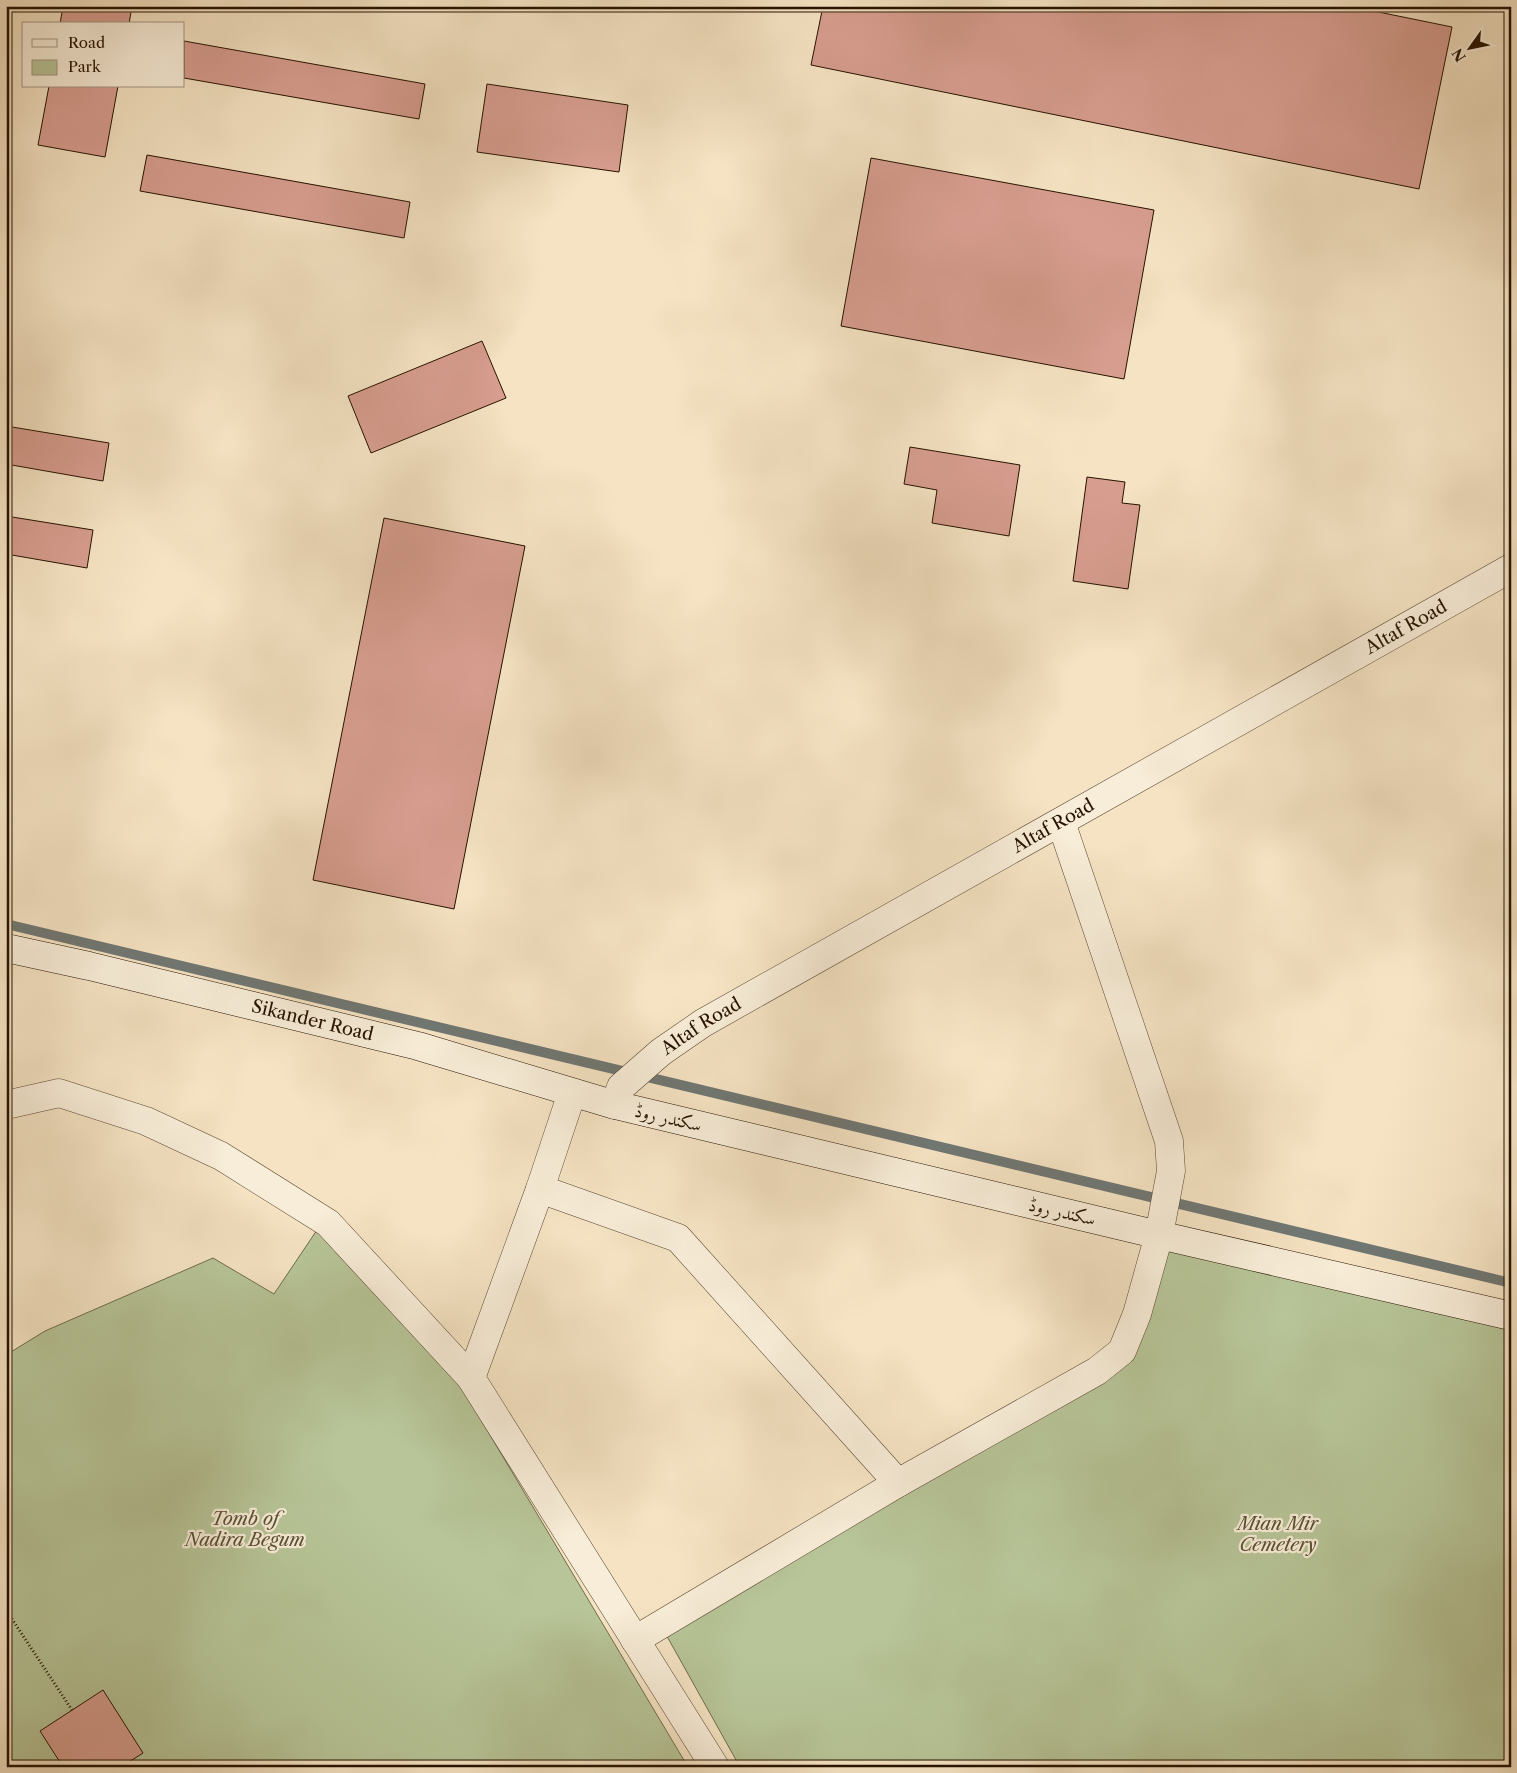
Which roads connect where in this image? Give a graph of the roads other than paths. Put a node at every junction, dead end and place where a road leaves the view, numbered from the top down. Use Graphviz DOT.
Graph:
graph roads {
  1 [pos="1511,568"];
  2 [pos="1061,822"];
  3 [pos="6,948"];
  4 [pos="572,1093"];
  5 [pos="618,1096"];
  6 [pos="6,1105"];
  7 [pos="540,1189"];
  8 [pos="1159,1235"];
  9 [pos="1511,1316"];
  10 [pos="471,1378"];
  11 [pos="898,1483"];
  12 [pos="635,1640"];
  13 [pos="715,1767"];
  1 -- 2 [label="street, Altaf Road"];
  2 -- 5 [label="street, Altaf Road"];
  2 -- 8 [label="street"];
  3 -- 4 [label="street, Sikander Road"];
  4 -- 5 [label="street, Sikander Road"];
  4 -- 7 [label="street"];
  5 -- 8 [label="street, سکندر روڈ"];
  6 -- 10 [label="street"];
  7 -- 10 [label="street"];
  7 -- 11 [label="street"];
  8 -- 9 [label="street, سکندر روڈ"];
  8 -- 11 [label="street"];
  10 -- 12 [label="street"];
  11 -- 12 [label="street"];
  12 -- 13 [label="street"];
}
